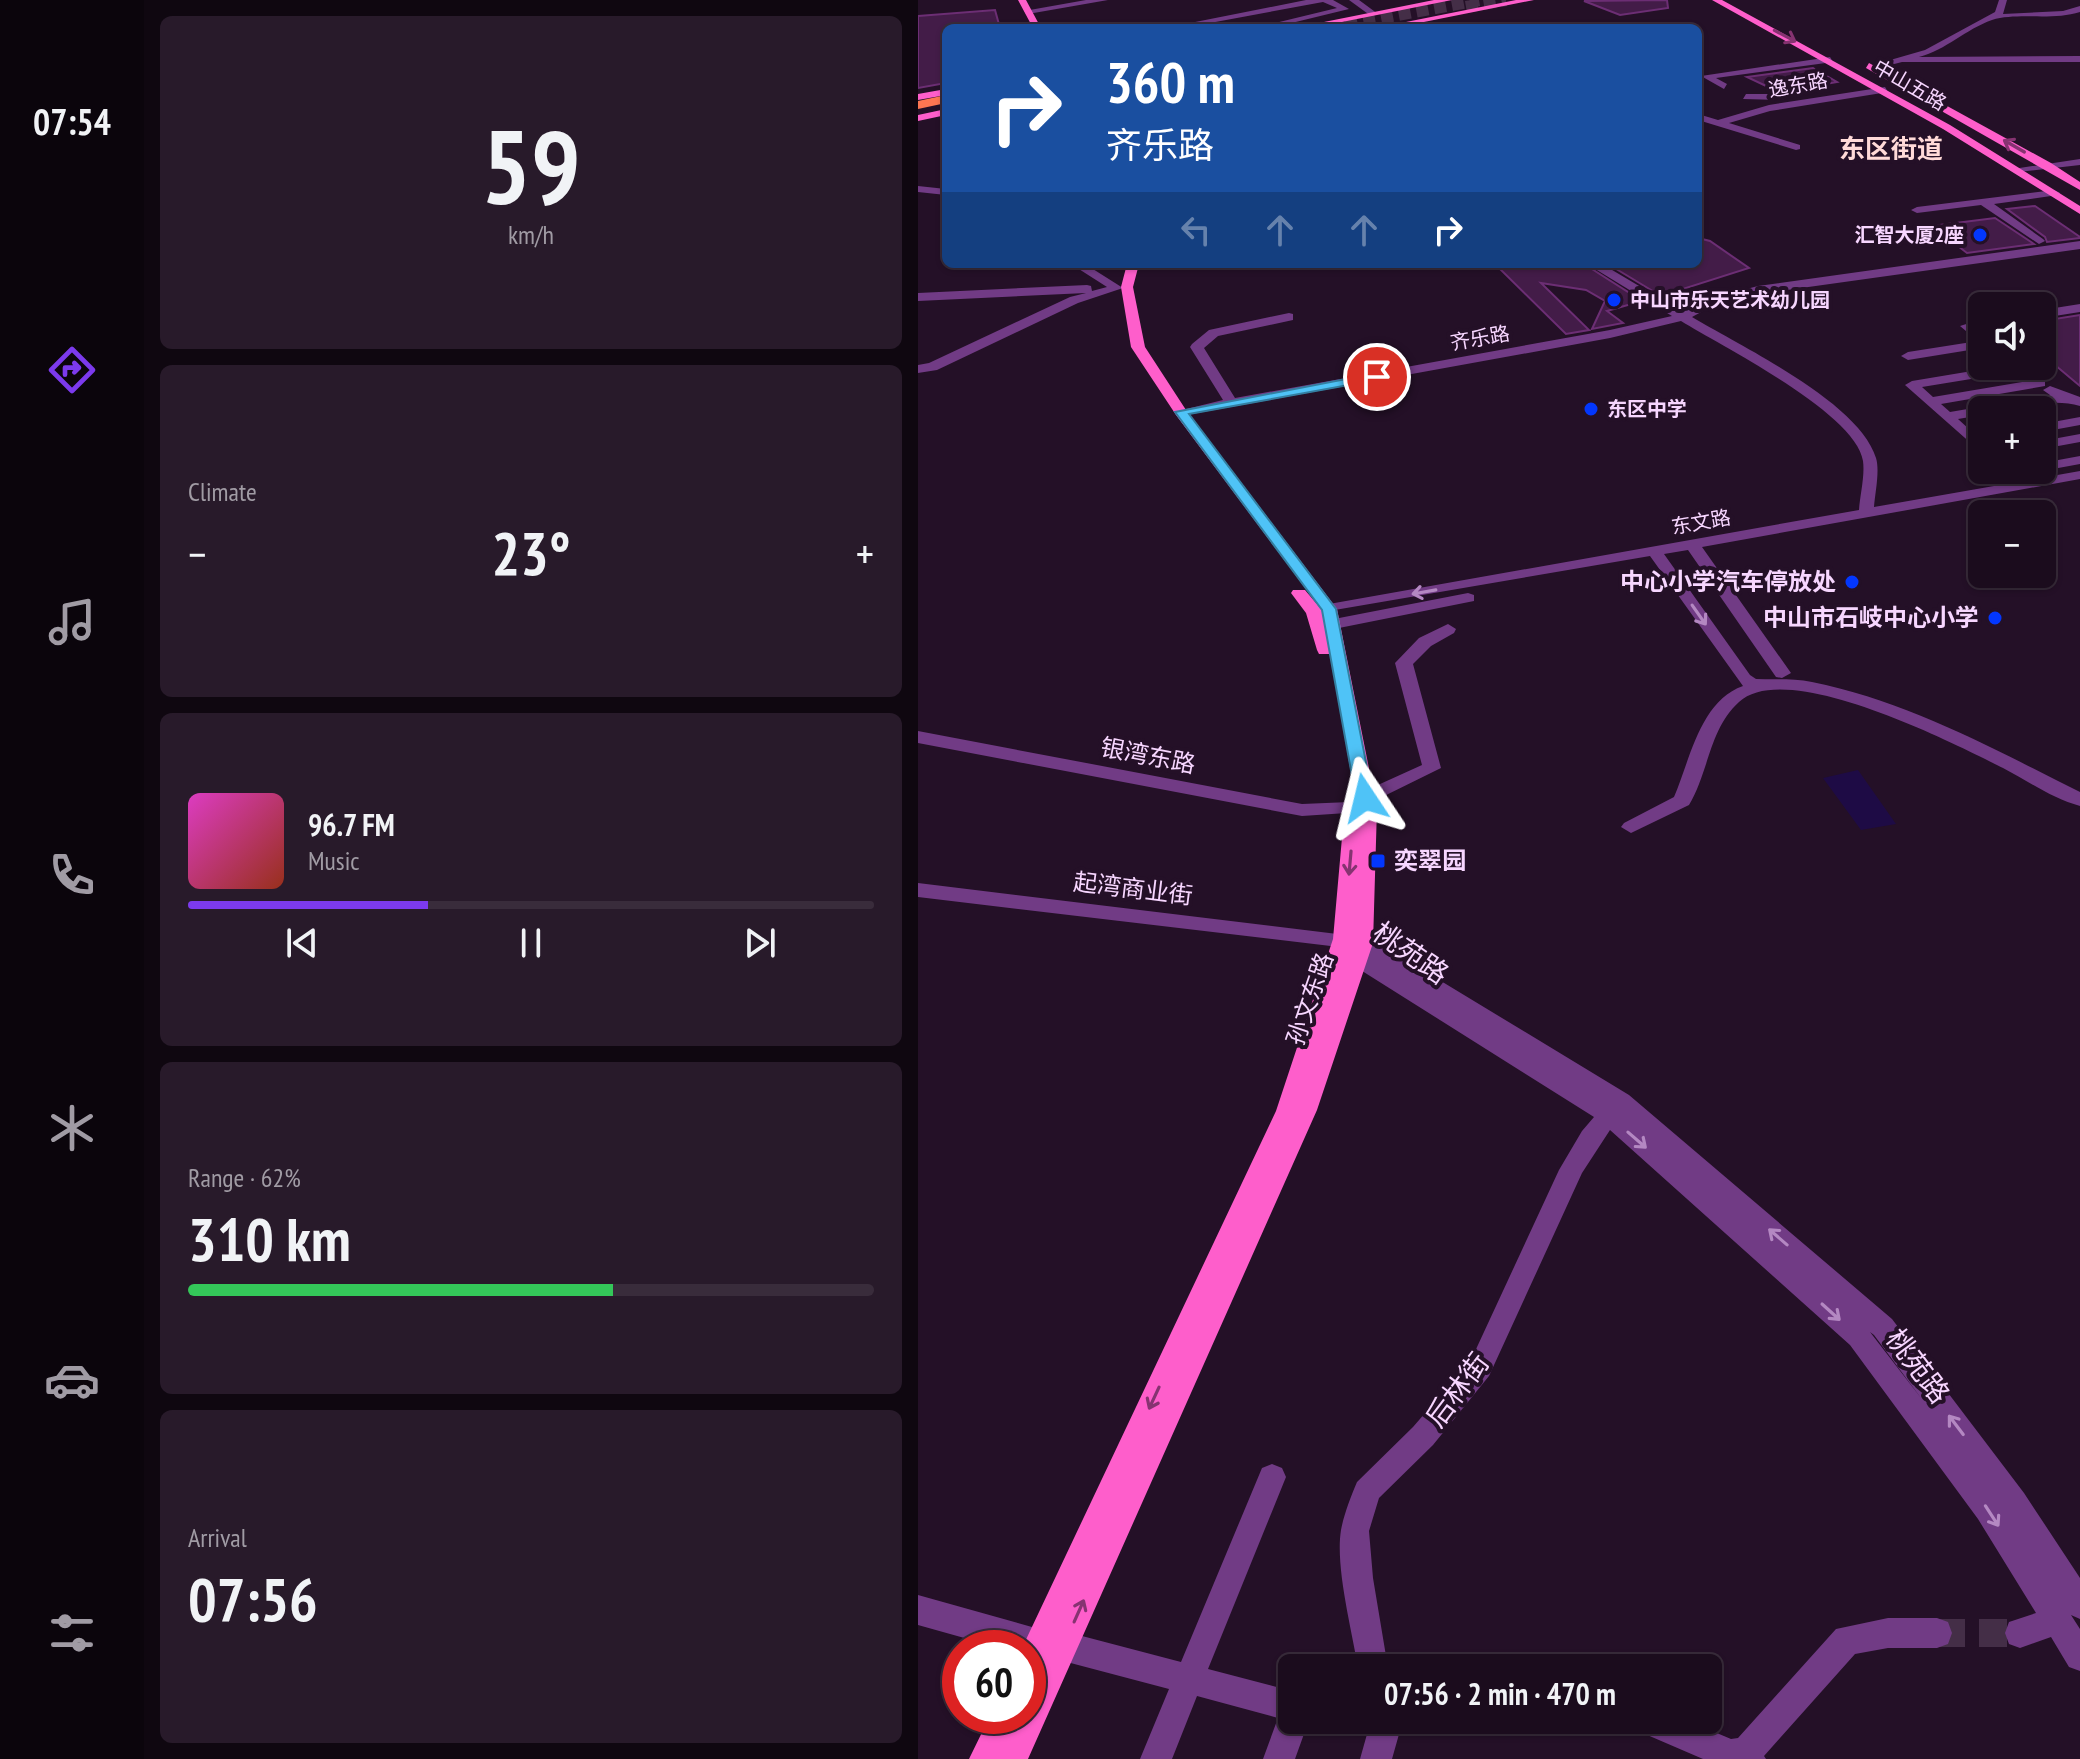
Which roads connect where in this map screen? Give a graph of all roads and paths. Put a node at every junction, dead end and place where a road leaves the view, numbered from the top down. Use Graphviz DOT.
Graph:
graph roads {
  1 [pos="1009,0"];
  2 [pos="1022,0"];
  3 [pos="1104,0"];
  4 [pos="1352,0"];
  5 [pos="1411,0"];
  6 [pos="1530,0"];
  7 [pos="1716,0"];
  8 [pos="1741,0"];
  9 [pos="2003,0"];
  10 [pos="1327,1"];
  11 [pos="1444,1"];
  12 [pos="1424,4"];
  13 [pos="2080,9"];
  14 [pos="1028,11"];
  15 [pos="1466,12"];
  16 [pos="1374,14"];
  17 [pos="1771,15"];
  18 [pos="1992,17"];
  19 [pos="1022,24"];
  20 [pos="1035,24"];
  21 [pos="1192,24"];
  22 [pos="1277,24"];
  23 [pos="1320,24"];
  24 [pos="1399,24"];
  25 [pos="2080,51"];
  26 [pos="1922,55"];
  27 [pos="2080,59"];
  28 [pos="1830,60"];
  29 [pos="1858,60"];
  30 [pos="1906,60"];
  31 [pos="1871,67"];
  32 [pos="1724,86"];
  33 [pos="1711,89"];
  34 [pos="1885,90"];
  35 [pos="942,93"];
  36 [pos="1840,96"];
  37 [pos="918,97"];
  38 [pos="1746,97"];
  39 [pos="942,100"];
  40 [pos="918,105"];
  41 [pos="1769,108"];
  42 [pos="942,111"];
  43 [pos="918,115"];
  44 [pos="1702,118"];
  45 [pos="1719,123"];
  46 [pos="1796,147"];
  47 [pos="2080,162"];
  48 [pos="2047,165"];
  49 [pos="2018,169"];
  50 [pos="2080,187"];
  51 [pos="918,189"];
  52 [pos="942,192"];
  53 [pos="2054,193"];
  54 [pos="1984,202"];
  55 [pos="1940,207"];
  56 [pos="1917,210"];
  57 [pos="2080,211"];
  58 [pos="1953,217"];
  59 [pos="2039,241"];
  60 [pos="2080,245"];
  61 [pos="1085,268"];
  62 [pos="1122,268"];
  63 [pos="1131,268"];
  64 [pos="1600,268"];
  65 [pos="1122,287"];
  66 [pos="918,297"];
  67 [pos="2080,308"];
  68 [pos="2056,312"];
  69 [pos="1289,317"];
  70 [pos="1683,317"];
  71 [pos="1968,344"];
  72 [pos="1908,356"];
  73 [pos="918,369"];
  74 [pos="1968,375"];
  75 [pos="2036,380"];
  76 [pos="2040,383"];
  77 [pos="2062,397"];
  78 [pos="2056,398"];
  79 [pos="1930,402"];
  80 [pos="1231,403"];
  81 [pos="2080,404"];
  82 [pos="2056,410"];
  83 [pos="1181,412"];
  84 [pos="1968,413"];
  85 [pos="1947,417"];
  86 [pos="2080,421"];
  87 [pos="2056,425"];
  88 [pos="1968,426"];
  89 [pos="1959,428"];
  90 [pos="1968,435"];
  91 [pos="2080,438"];
  92 [pos="2056,442"];
  93 [pos="2080,452"];
  94 [pos="2056,456"];
  95 [pos="2080,460"];
  96 [pos="2056,464"];
  97 [pos="2080,475"];
  98 [pos="2080,484"];
  99 [pos="1866,513"];
  100 [pos="1696,550"];
  101 [pos="1658,556"];
  102 [pos="1332,616"];
  103 [pos="1448,629"];
  104 [pos="1765,684"];
  105 [pos="918,737"];
  106 [pos="2080,786"];
  107 [pos="2080,800"];
  108 [pos="1360,803"];
  109 [pos="1631,827"];
  110 [pos="918,890"];
  111 [pos="1355,947"];
  112 [pos="1609,1116"];
  113 [pos="1675,1161"];
  114 [pos="1272,1477"];
  115 [pos="918,1610"];
  116 [pos="2069,1612"];
  117 [pos="977,1630"];
  118 [pos="1937,1633"];
  119 [pos="2020,1633"];
  120 [pos="1046,1649"];
  121 [pos="1046,1653"];
  122 [pos="1371,1654"];
  123 [pos="2080,1656"];
  124 [pos="1278,1703"];
  125 [pos="997,1734"];
  126 [pos="1020,1734"];
  127 [pos="1288,1734"];
  128 [pos="1383,1734"];
  129 [pos="1682,1734"];
  130 [pos="1748,1756"];
  131 [pos="985,1759"];
  132 [pos="1012,1759"];
  133 [pos="1156,1759"];
  134 [pos="1279,1759"];
  135 [pos="1376,1759"];
  1 -- 19 [label="main road"];
  2 -- 14 [label="main road"];
  3 -- 14 [label="street"];
  4 -- 10 [label="street"];
  4 -- 16 [label="street"];
  5 -- 12 [label="street"];
  6 -- 15 [label="main road"];
  7 -- 28 [label="main road, 中山五路, one-way"];
  8 -- 17 [label="main road"];
  9 -- 18 [label="street"];
  10 -- 21 [label="street"];
  10 -- 22 [label="street"];
  11 -- 12 [label="main road"];
  11 -- 15 [label="main road"];
  12 -- 16 [label="main road"];
  13 -- 18 [label="street"];
  14 -- 20 [label="main road"];
  15 -- 24 [label="main road"];
  16 -- 23 [label="main road"];
  18 -- 26 [label="street"];
  25 -- 26 [label="street"];
  26 -- 30 [label="street"];
  27 -- 30 [label="street"];
  28 -- 32 [label="street"];
  28 -- 34 [label="main road, 中山五路"];
  29 -- 31 [label="main road, 中山五路"];
  30 -- 31 [label="street"];
  48 -- 31 [label="main road, 中山五路, one-way"];
  32 -- 33 [label="street"];
  32 -- 38 [label="street"];
  34 -- 36 [label="street, 逸东路"];
  34 -- 49 [label="main road, 中山五路"];
  35 -- 37 [label="main road"];
  36 -- 38 [label="street"];
  36 -- 41 [label="street, 逸东路"];
  38 -- 41 [label="street"];
  39 -- 40 [label="highway"];
  41 -- 45 [label="street, 逸东路"];
  42 -- 43 [label="highway"];
  44 -- 45 [label="street, 逸东路"];
  45 -- 46 [label="street, 逸东路"];
  47 -- 48 [label="street"];
  48 -- 49 [label="street"];
  48 -- 50 [label="main road, 中山五路"];
  49 -- 53 [label="main road, 中山五路"];
  51 -- 52 [label="street"];
  53 -- 54 [label="street"];
  53 -- 57 [label="main road, 中山五路"];
  54 -- 55 [label="street"];
  54 -- 59 [label="street"];
  55 -- 56 [label="street"];
  55 -- 58 [label="street"];
  60 -- 70 [label="street, 齐乐路"];
  61 -- 65 [label="street"];
  62 -- 65 [label="main road, 孙文东路"];
  63 -- 65 [label="main road, 孙文东路"];
  64 -- 70 [label="street"];
  65 -- 66 [label="street"];
  65 -- 73 [label="street"];
  65 -- 83 [label="main road, 孙文东路"];
  65 -- 108 [label="main road, 孙文东路"];
  67 -- 68 [label="street"];
  69 -- 80 [label="street"];
  70 -- 80 [label="street, 齐乐路"];
  70 -- 99 [label="street"];
  71 -- 72 [label="street"];
  74 -- 79 [label="street"];
  75 -- 76 [label="street"];
  76 -- 77 [label="street"];
  76 -- 79 [label="street"];
  77 -- 78 [label="street"];
  77 -- 81 [label="street"];
  79 -- 85 [label="street"];
  80 -- 83 [label="street, 齐乐路"];
  81 -- 82 [label="street"];
  83 -- 102 [label="main road, 孙文东路"];
  84 -- 85 [label="street"];
  85 -- 89 [label="street"];
  86 -- 87 [label="street"];
  88 -- 89 [label="street"];
  89 -- 90 [label="street"];
  91 -- 92 [label="street"];
  93 -- 94 [label="street"];
  95 -- 96 [label="street"];
  97 -- 99 [label="street, 东文路"];
  98 -- 100 [label="street, 东文路"];
  99 -- 100 [label="street, 东文路"];
  100 -- 101 [label="street, 东文路"];
  100 -- 104 [label="street"];
  101 -- 102 [label="street, 东文路"];
  101 -- 104 [label="street, one-way"];
  102 -- 108 [label="main road, 孙文东路"];
  103 -- 108 [label="street"];
  104 -- 106 [label="street"];
  104 -- 107 [label="street"];
  104 -- 109 [label="street"];
  105 -- 108 [label="street, 银湾东路"];
  108 -- 111 [label="main road, 孙文东路"];
  110 -- 111 [label="street, 起湾商业街"];
  111 -- 112 [label="street, 桃苑路"];
  111 -- 113 [label="street, 桃苑路"];
  111 -- 120 [label="main road, 孙文东路"];
  112 -- 113 [label="street, 桃苑路, one-way"];
  112 -- 122 [label="street, 后林街"];
  113 -- 116 [label="street, 桃苑路"];
  114 -- 133 [label="street"];
  115 -- 117 [label="street"];
  116 -- 119 [label="street"];
  116 -- 123 [label="street, 桃苑路"];
  118 -- 130 [label="street"];
  121 -- 124 [label="street"];
  125 -- 131 [label="main road"];
  126 -- 132 [label="main road, 孙文东路"];
  127 -- 134 [label="street"];
  128 -- 135 [label="street"];
  129 -- 130 [label="street"];
}
